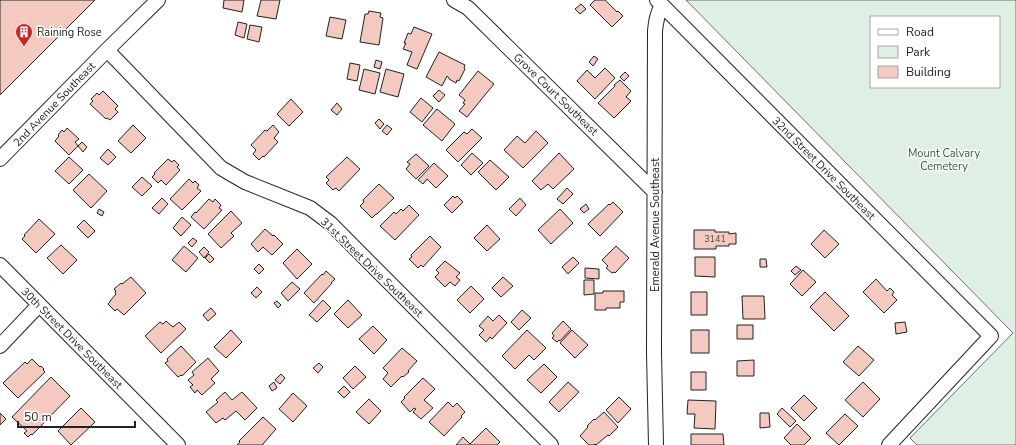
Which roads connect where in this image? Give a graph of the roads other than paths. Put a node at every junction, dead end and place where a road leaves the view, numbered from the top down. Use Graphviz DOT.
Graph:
graph roads {
  1 [pos="158,0"];
  2 [pos="454,0"];
  3 [pos="659,3"];
  4 [pos="107,50"];
  5 [pos="0,159"];
  6 [pos="655,192"];
  7 [pos="0,265"];
  8 [pos="39,305"];
  9 [pos="0,346"];
  10 [pos="178,445"];
  11 [pos="551,445"];
  12 [pos="656,445"];
  13 [pos="889,445"];
  1 -- 4 [label="street"];
  2 -- 6 [label="street, Grove Court Southeast"];
  3 -- 6 [label="street, Emerald Avenue Southeast"];
  3 -- 13 [label="street, 32nd Street Drive Southeast"];
  4 -- 5 [label="street, 2nd Avenue Southeast"];
  4 -- 11 [label="street, 31st Street Drive Southeast"];
  6 -- 12 [label="street, Emerald Avenue Southeast"];
  7 -- 8 [label="street, 30th Street Drive Southeast"];
  8 -- 9 [label="street"];
  8 -- 10 [label="street, 30th Street Drive Southeast"];
}
